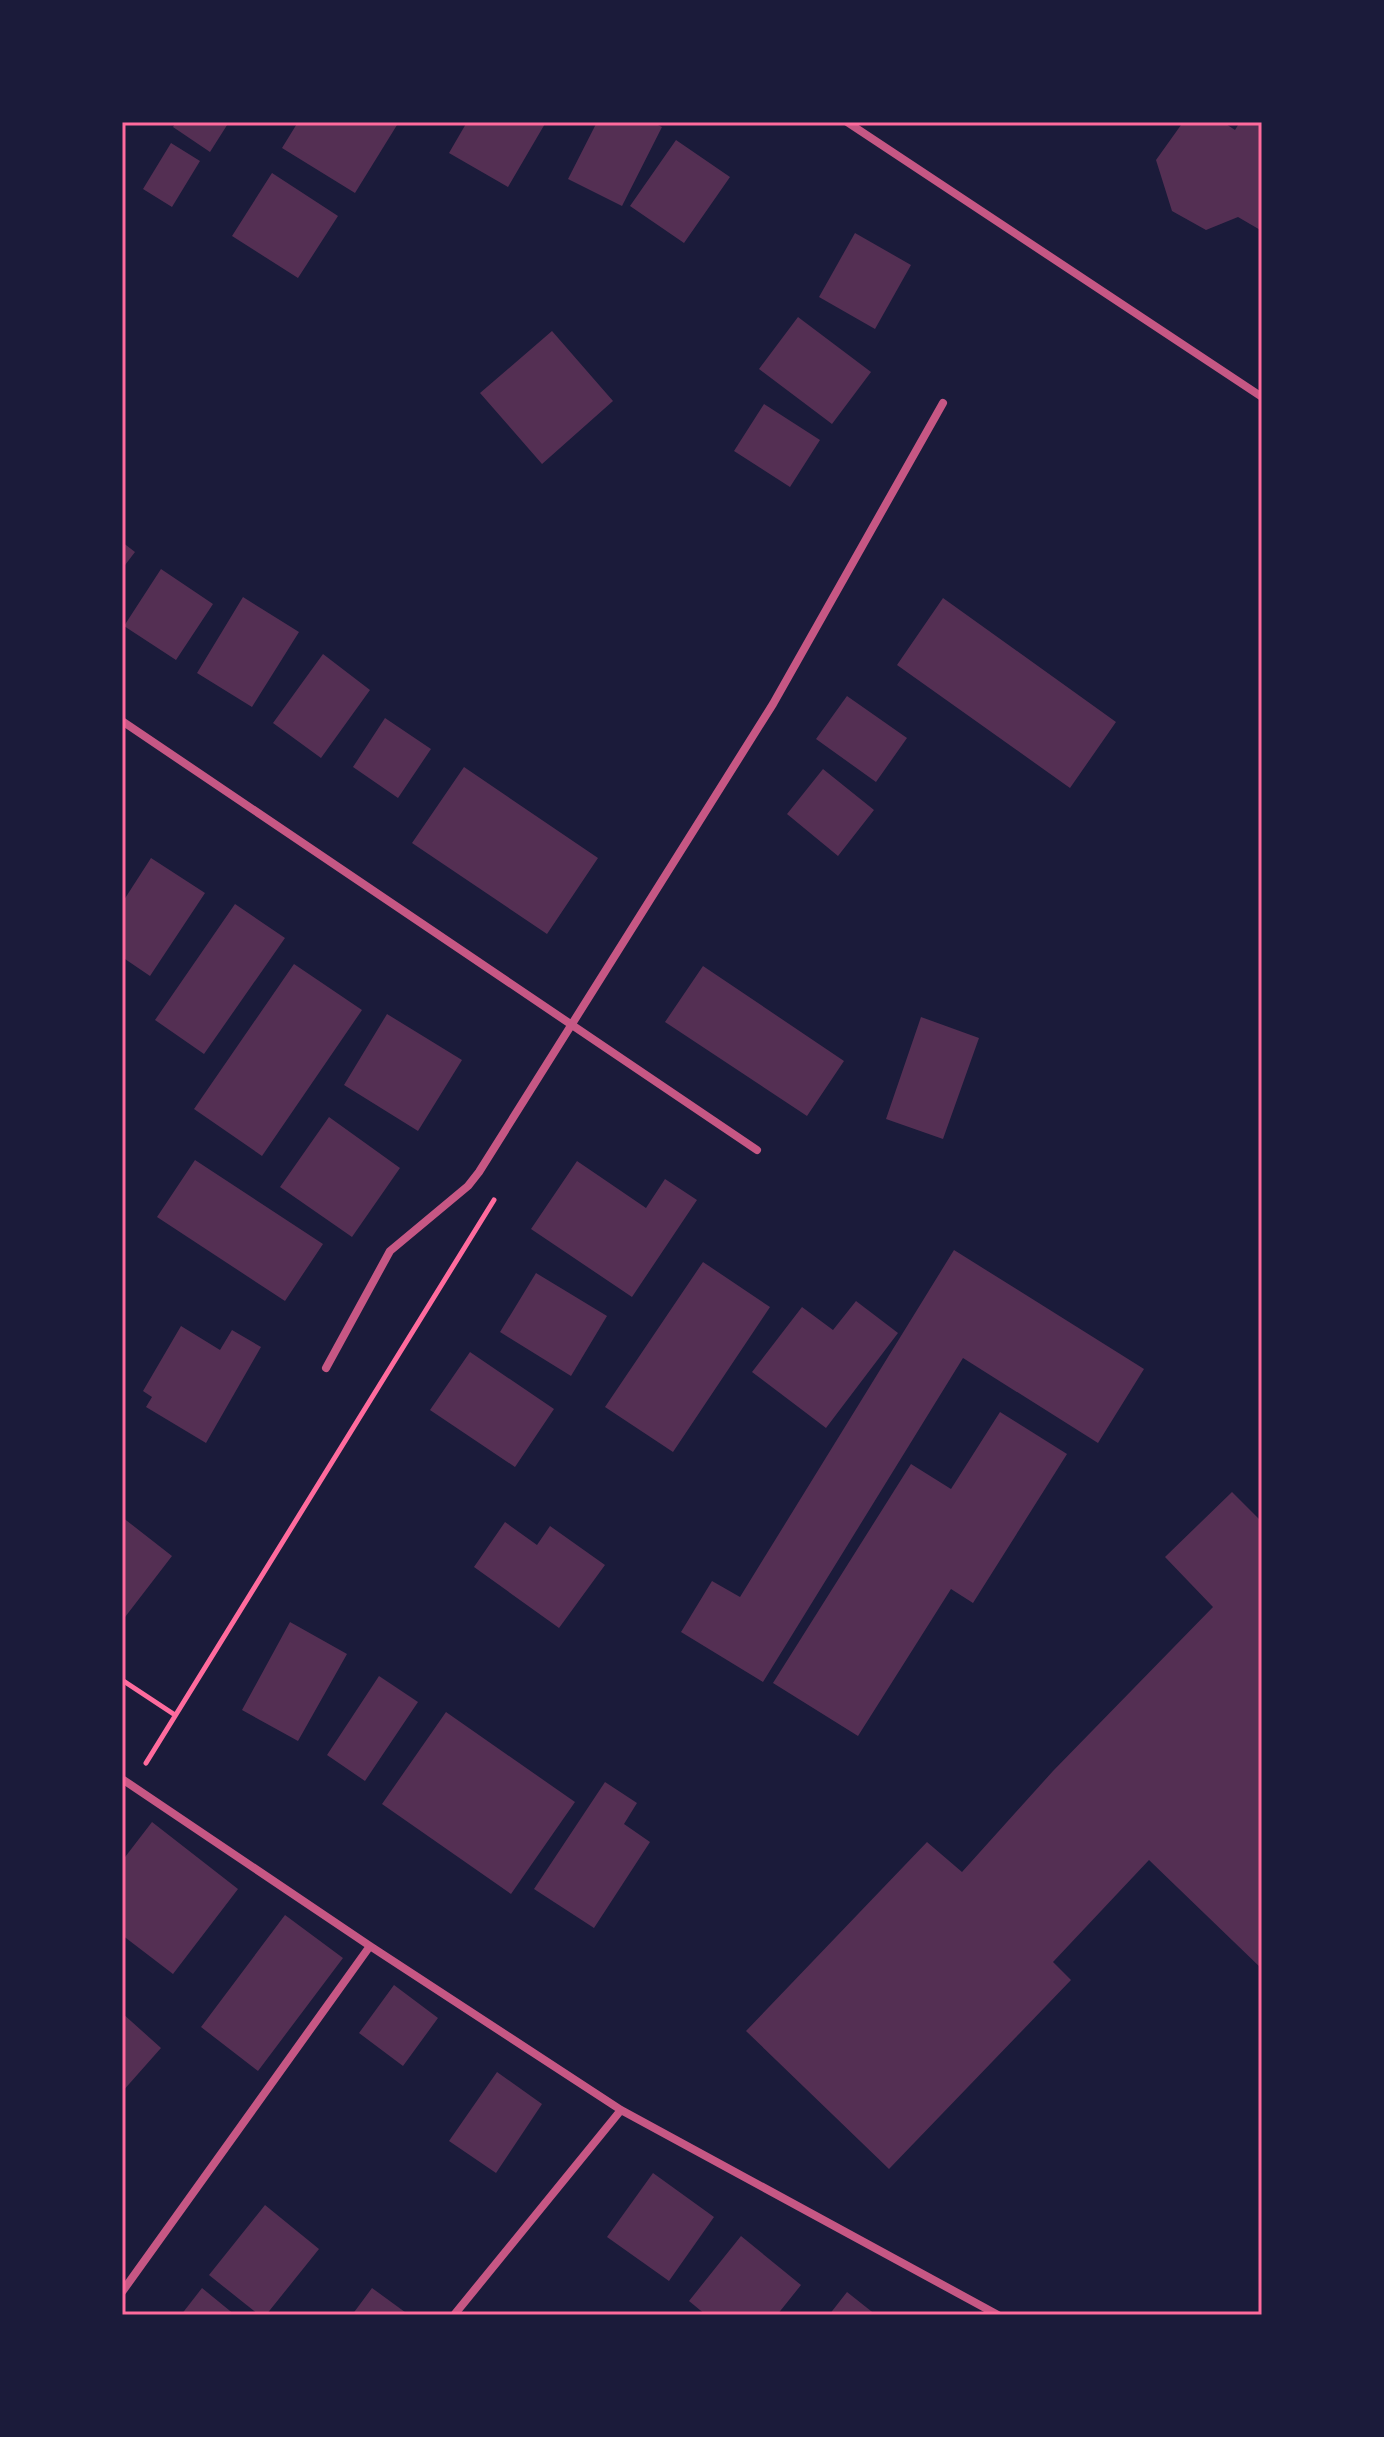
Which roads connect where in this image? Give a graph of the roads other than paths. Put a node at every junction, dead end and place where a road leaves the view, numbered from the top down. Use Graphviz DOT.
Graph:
graph roads {
  1 [pos="847,122"];
  2 [pos="1262,397"];
  3 [pos="943,403"];
  4 [pos="122,721"];
  5 [pos="574,1026"];
  6 [pos="757,1150"];
  7 [pos="326,1368"];
  8 [pos="122,1779"];
  9 [pos="370,1946"];
  10 [pos="621,2110"];
  11 [pos="122,2292"];
  12 [pos="454,2315"];
  13 [pos="998,2315"];
  1 -- 2 [label="street"];
  3 -- 5 [label="street"];
  4 -- 5 [label="street"];
  5 -- 6 [label="street"];
  5 -- 7 [label="street"];
  8 -- 9 [label="street"];
  9 -- 10 [label="street"];
  9 -- 11 [label="street"];
  10 -- 12 [label="street"];
  10 -- 13 [label="street"];
}
